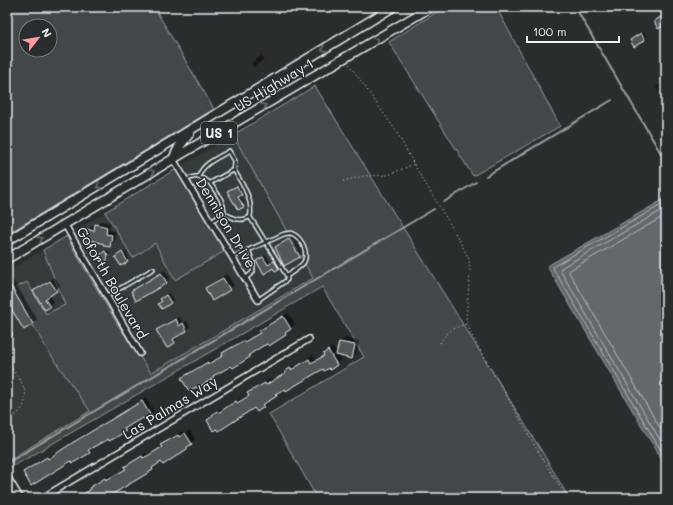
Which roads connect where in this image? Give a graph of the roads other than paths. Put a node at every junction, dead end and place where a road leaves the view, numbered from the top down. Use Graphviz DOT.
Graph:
graph roads {
  1 [pos="393,7"];
  2 [pos="431,7"];
  3 [pos="192,130"];
  4 [pos="173,159"];
  5 [pos="234,170"];
  6 [pos="199,176"];
  7 [pos="186,180"];
  8 [pos="210,183"];
  9 [pos="224,213"];
  10 [pos="250,217"];
  11 [pos="211,222"];
  12 [pos="65,225"];
  13 [pos="7,241"];
  14 [pos="266,242"];
  15 [pos="249,251"];
  16 [pos="232,257"];
  17 [pos="7,259"];
  18 [pos="153,269"];
  19 [pos="287,276"];
  20 [pos="246,279"];
  21 [pos="106,296"];
  22 [pos="258,300"];
  23 [pos="7,329"];
  24 [pos="10,334"];
  25 [pos="309,339"];
  26 [pos="140,353"];
  27 [pos="7,478"];
  28 [pos="19,498"];
  29 [pos="42,498"];
  1 -- 3 [label="main road, US Highway 1 / US 1, one-way"];
  4 -- 2 [label="main road, US Highway 1 / US 1, one-way"];
  3 -- 4 [label="main road"];
  3 -- 13 [label="main road, US Highway 1 / US 1, one-way"];
  4 -- 7 [label="street, Dennison Drive"];
  12 -- 4 [label="main road, US Highway 1 / US 1, one-way"];
  5 -- 6 [label="lane"];
  5 -- 8 [label="lane"];
  5 -- 10 [label="lane"];
  6 -- 7 [label="lane"];
  6 -- 8 [label="lane"];
  7 -- 11 [label="street, Dennison Drive"];
  8 -- 9 [label="lane"];
  9 -- 10 [label="lane"];
  9 -- 11 [label="lane"];
  10 -- 14 [label="lane"];
  11 -- 16 [label="street, Dennison Drive"];
  17 -- 12 [label="main road, US Highway 1 / US 1, one-way"];
  12 -- 21 [label="street, Goforth Boulevard"];
  14 -- 15 [label="lane"];
  14 -- 19 [label="lane"];
  14 -- 19 [label="lane"];
  15 -- 16 [label="lane"];
  15 -- 20 [label="lane"];
  16 -- 20 [label="street, Dennison Drive"];
  18 -- 21 [label="lane"];
  19 -- 22 [label="lane"];
  20 -- 22 [label="street, Dennison Drive"];
  21 -- 26 [label="street, Goforth Boulevard"];
  23 -- 24 [label="lane"];
  25 -- 29 [label="street, Las Palmas Way"];
  27 -- 28 [label="street"];
}
